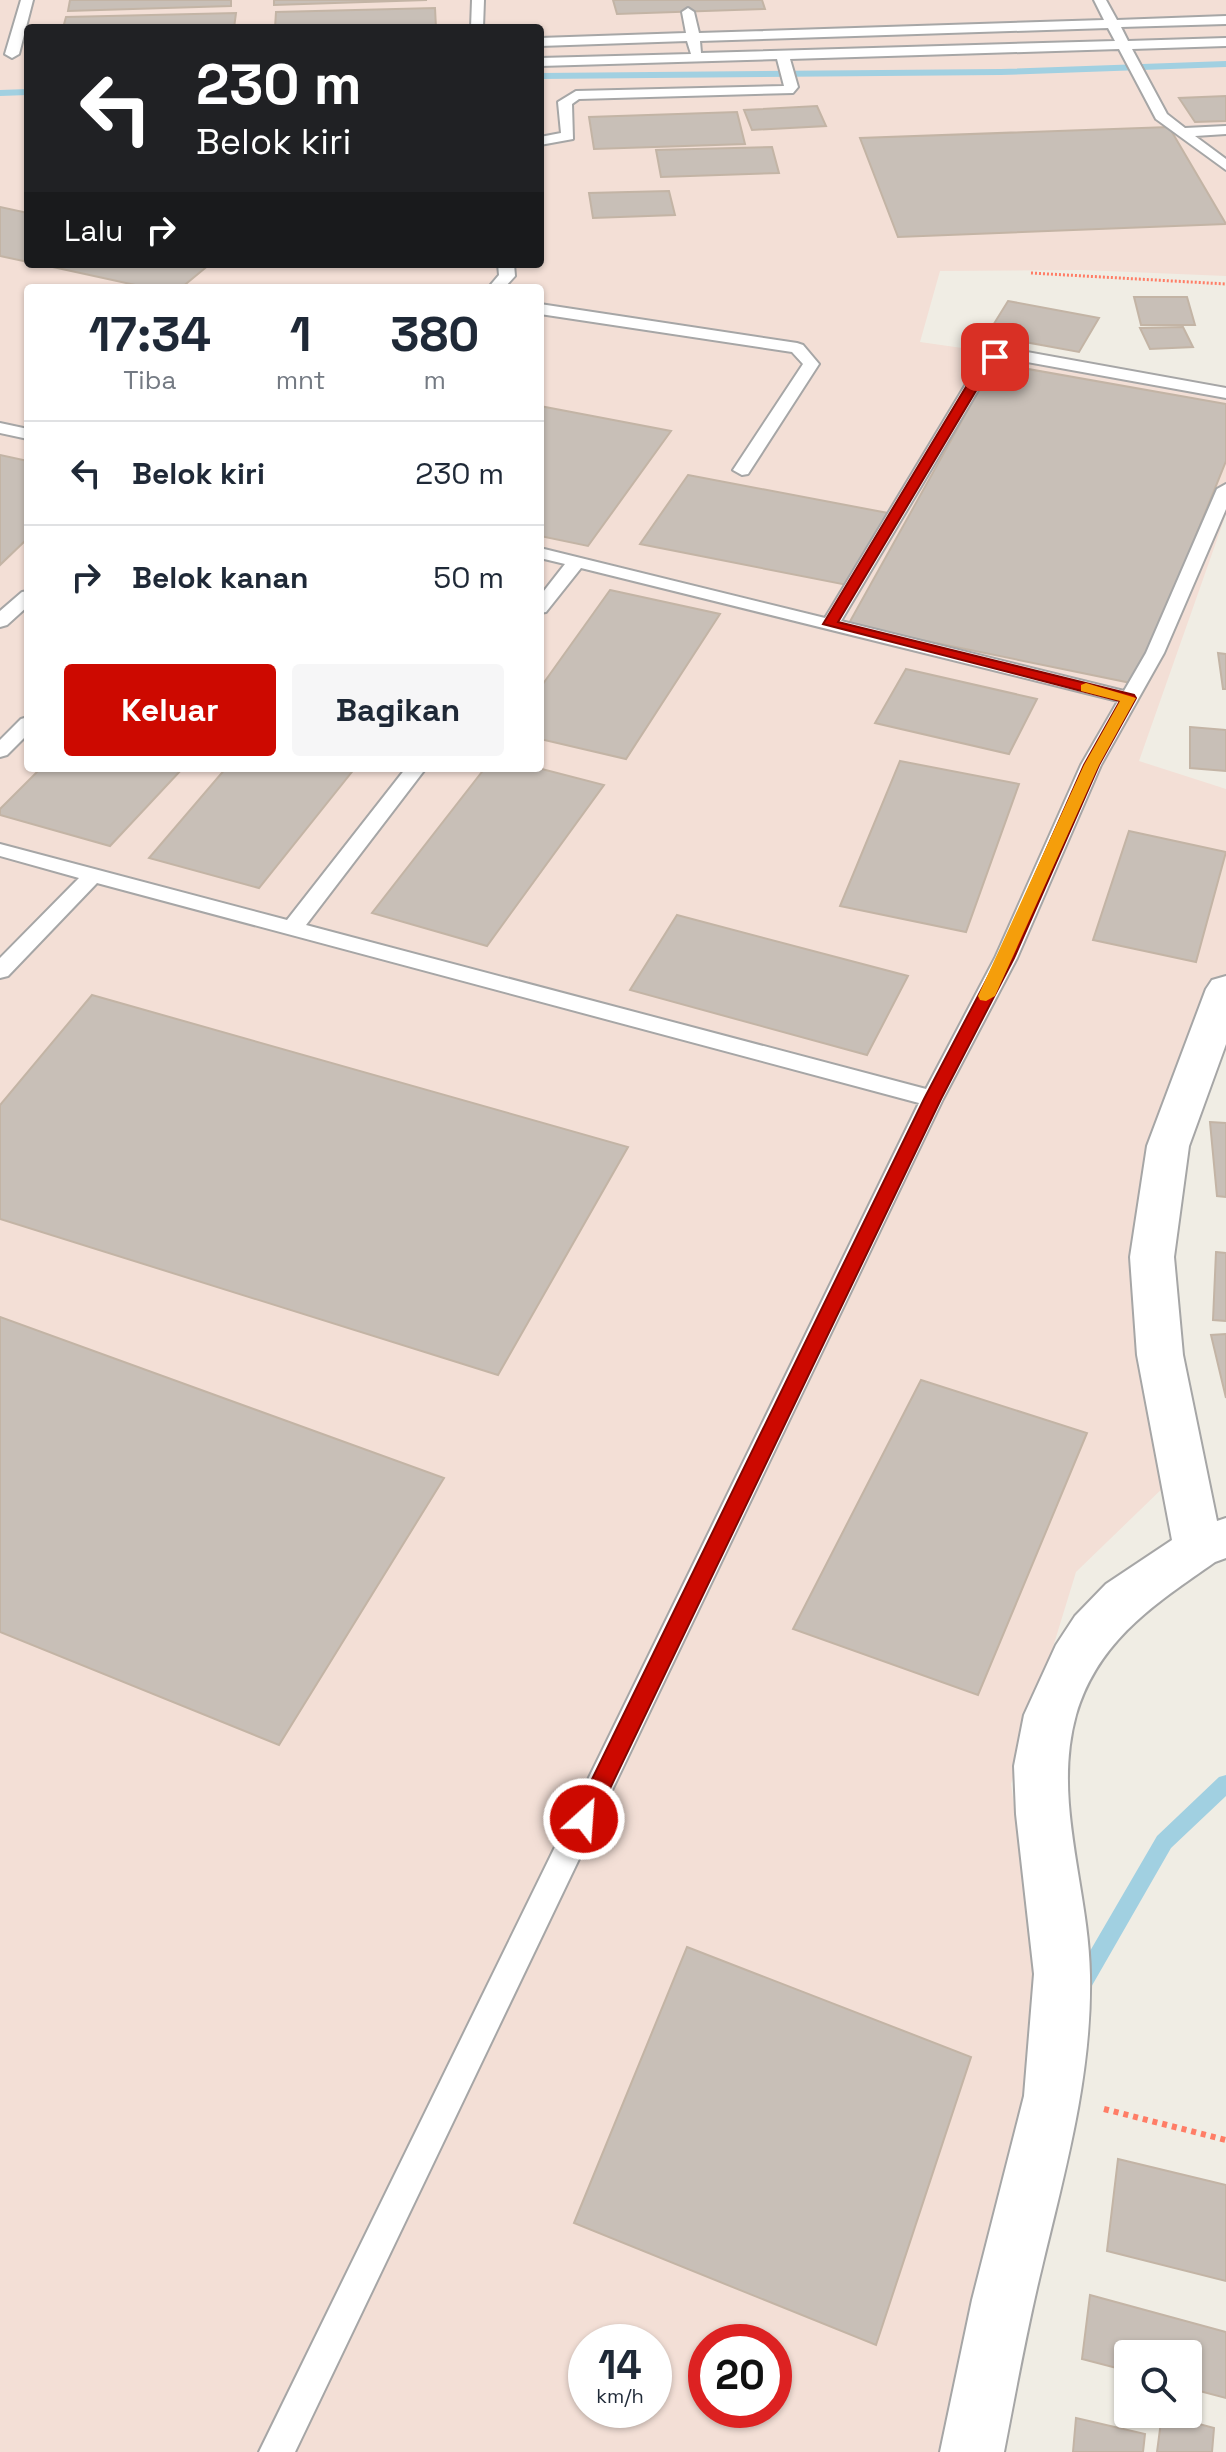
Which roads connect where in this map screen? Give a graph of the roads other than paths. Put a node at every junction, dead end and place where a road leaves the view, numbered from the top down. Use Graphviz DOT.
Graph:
graph roads {
  1 [pos="27,0"];
  2 [pos="478,0"];
  3 [pos="1100,0"];
  4 [pos="688,12"];
  5 [pos="1226,20"];
  6 [pos="1114,23"];
  7 [pos="477,24"];
  8 [pos="694,37"];
  9 [pos="544,42"];
  10 [pos="1226,42"];
  11 [pos="1124,43"];
  12 [pos="6,55"];
  13 [pos="782,55"];
  14 [pos="697,58"];
  15 [pos="544,62"];
  16 [pos="1226,130"];
  17 [pos="1181,132"];
  18 [pos="544,140"];
  19 [pos="1226,166"];
  20 [pos="544,310"];
  21 [pos="1226,393"];
  22 [pos="0,428"];
  23 [pos="24,433"];
  24 [pos="742,470"];
  25 [pos="1226,489"];
  26 [pos="544,554"];
  27 [pos="577,561"];
  28 [pos="24,600"];
  29 [pos="544,603"];
  30 [pos="0,621"];
  31 [pos="830,624"];
  32 [pos="1129,698"];
  33 [pos="24,727"];
  34 [pos="0,751"];
  35 [pos="413,772"];
  36 [pos="0,850"];
  37 [pos="92,876"];
  38 [pos="292,928"];
  39 [pos="0,971"];
  40 [pos="1226,989"];
  41 [pos="932,1099"];
  42 [pos="1212,1543"];
  43 [pos="277,2452"];
  44 [pos="972,2452"];
  1 -- 12 [label="lane"];
  2 -- 7 [label="lane"];
  3 -- 6 [label="lane"];
  4 -- 8 [label="lane"];
  5 -- 6 [label="lane"];
  6 -- 8 [label="lane"];
  6 -- 11 [label="lane"];
  8 -- 9 [label="lane"];
  8 -- 14 [label="lane"];
  10 -- 11 [label="lane"];
  11 -- 13 [label="lane"];
  11 -- 17 [label="lane"];
  13 -- 14 [label="lane"];
  13 -- 18 [label="lane"];
  14 -- 15 [label="lane"];
  16 -- 17 [label="lane"];
  17 -- 19 [label="lane"];
  20 -- 24 [label="lane"];
  21 -- 31 [label="lane"];
  22 -- 23 [label="lane"];
  25 -- 32 [label="lane"];
  26 -- 27 [label="lane"];
  27 -- 29 [label="lane"];
  27 -- 31 [label="lane"];
  28 -- 30 [label="lane"];
  31 -- 32 [label="lane"];
  32 -- 41 [label="lane"];
  33 -- 34 [label="lane"];
  35 -- 38 [label="lane"];
  36 -- 37 [label="lane"];
  37 -- 38 [label="lane"];
  37 -- 39 [label="lane"];
  38 -- 41 [label="lane"];
  40 -- 42 [label="street"];
  41 -- 43 [label="lane"];
  42 -- 44 [label="street"];
}
